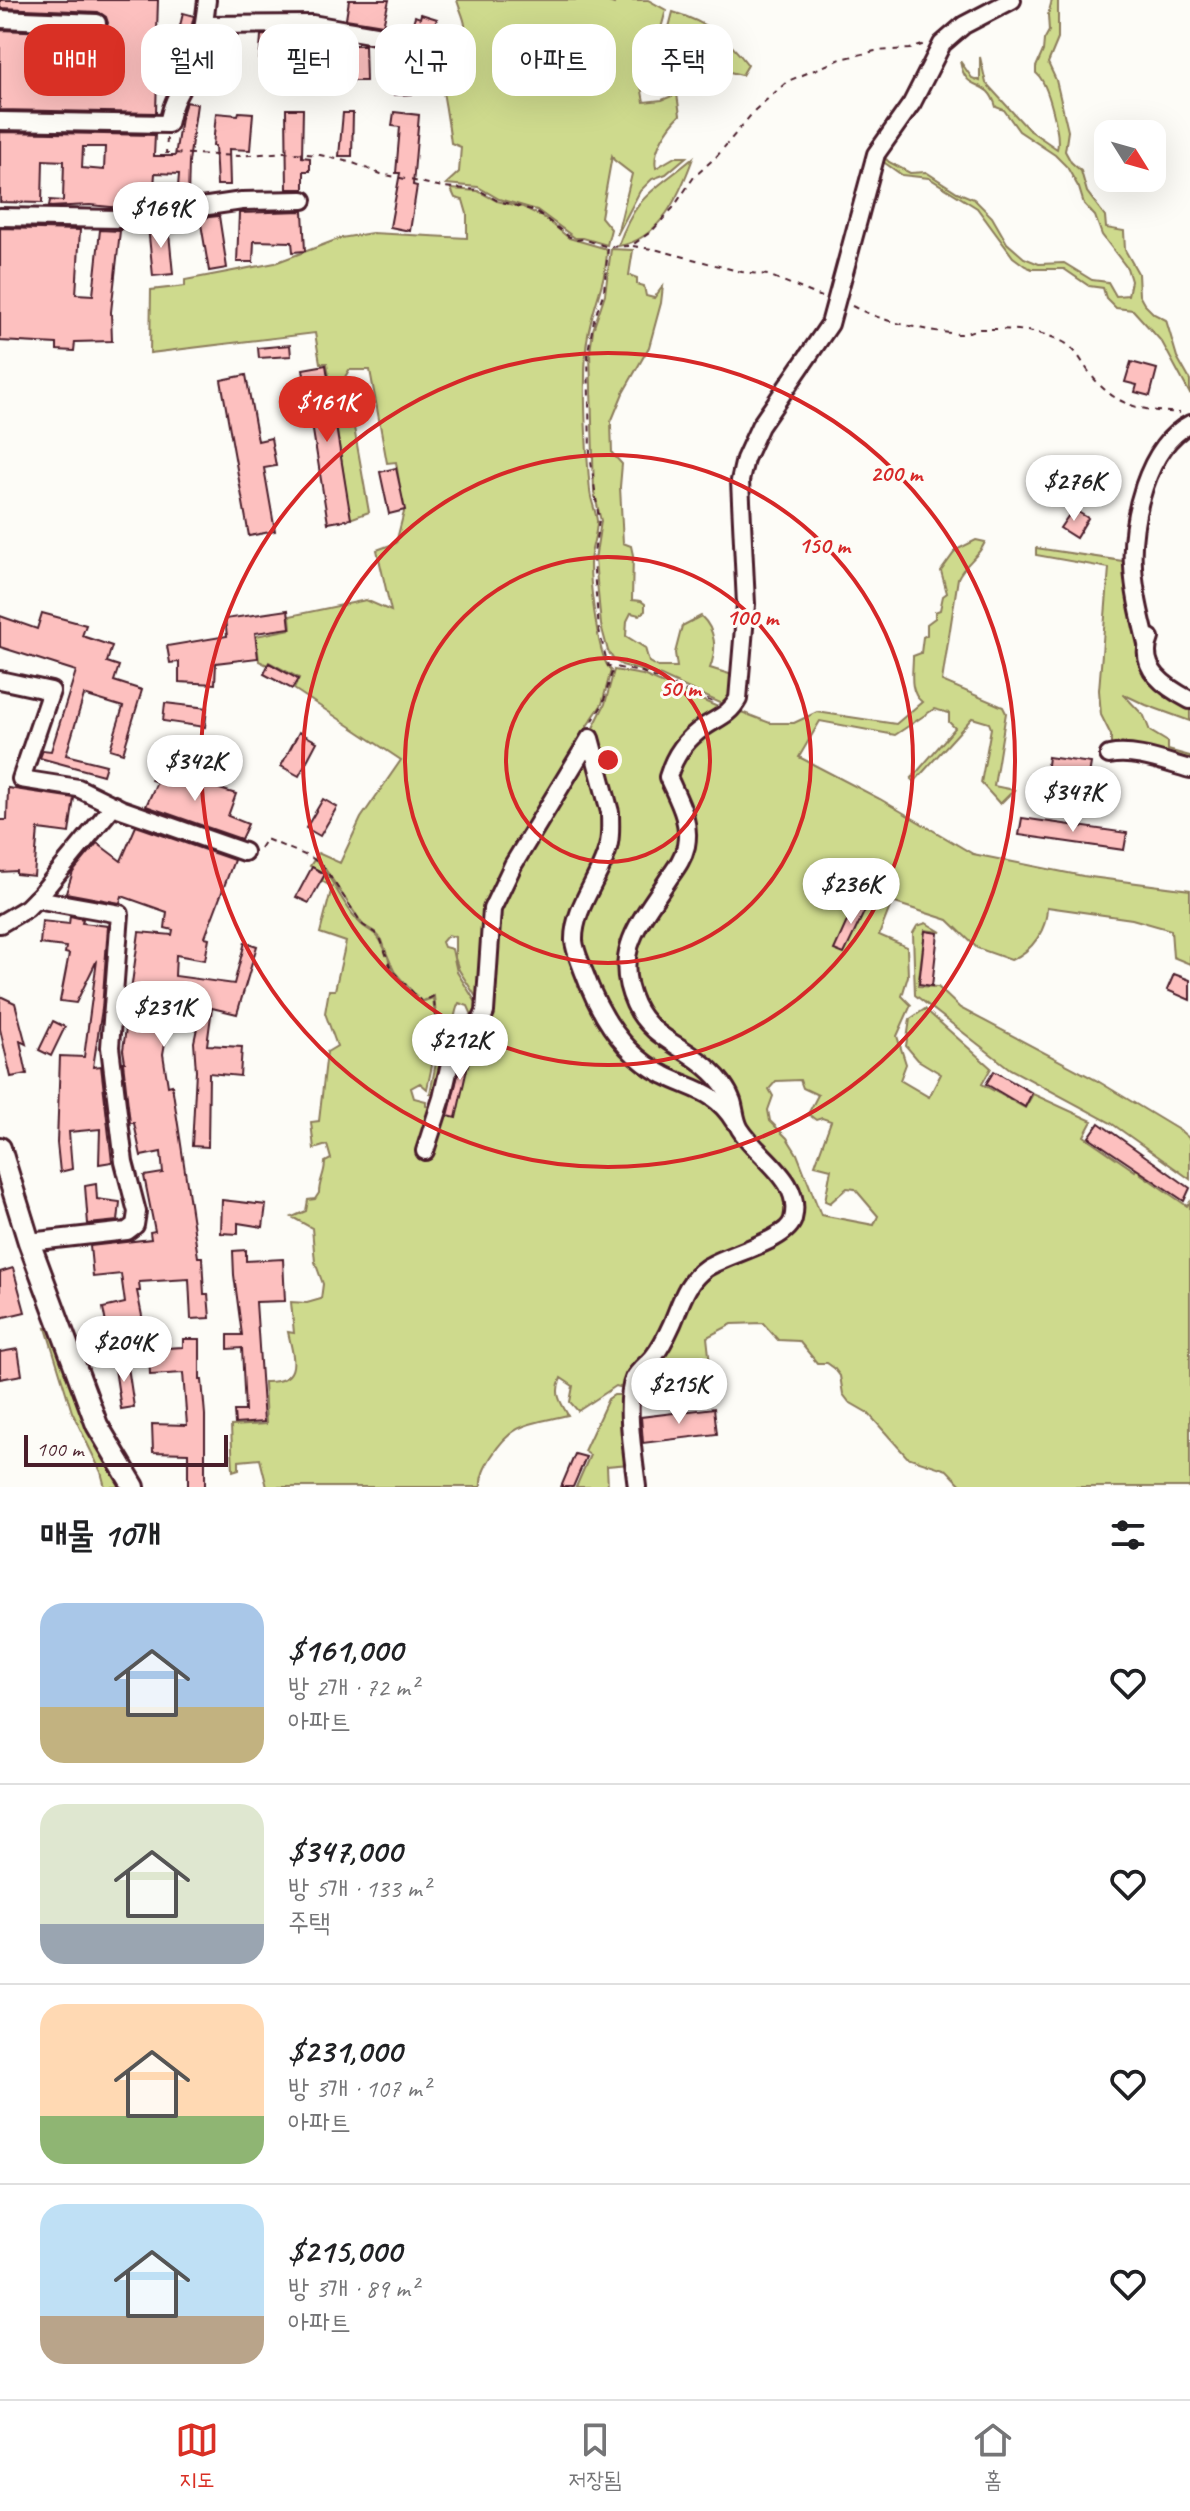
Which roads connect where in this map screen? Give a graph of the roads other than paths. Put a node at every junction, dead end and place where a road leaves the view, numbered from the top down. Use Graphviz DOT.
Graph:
graph roads {
  1 [pos="207,0"];
  2 [pos="1012,0"];
  3 [pos="0,19"];
  4 [pos="97,23"];
  5 [pos="204,24"];
  6 [pos="242,25"];
  7 [pos="375,35"];
  8 [pos="174,96"];
  9 [pos="0,121"];
  10 [pos="303,200"];
  11 [pos="0,217"];
  12 [pos="1186,419"];
  13 [pos="0,680"];
  14 [pos="1190,700"];
  15 [pos="1109,755"];
  16 [pos="1190,769"];
  17 [pos="114,805"];
  18 [pos="244,852"];
  19 [pos="36,899"];
  20 [pos="0,924"];
  21 [pos="737,1125"];
  22 [pos="0,1148"];
  23 [pos="425,1151"];
  24 [pos="29,1242"];
  25 [pos="134,1487"];
  26 [pos="637,1487"];
  1 -- 5 [label="street"];
  2 -- 21 [label="street"];
  3 -- 4 [label="street"];
  6 -- 7 [label="street"];
  8 -- 9 [label="street"];
  10 -- 11 [label="street"];
  12 -- 14 [label="street"];
  13 -- 17 [label="street"];
  15 -- 16 [label="street"];
  17 -- 18 [label="street"];
  17 -- 19 [label="street"];
  19 -- 20 [label="street"];
  19 -- 24 [label="street"];
  21 -- 23 [label="street"];
  21 -- 26 [label="street"];
  22 -- 24 [label="main road"];
  24 -- 25 [label="main road"];
}
